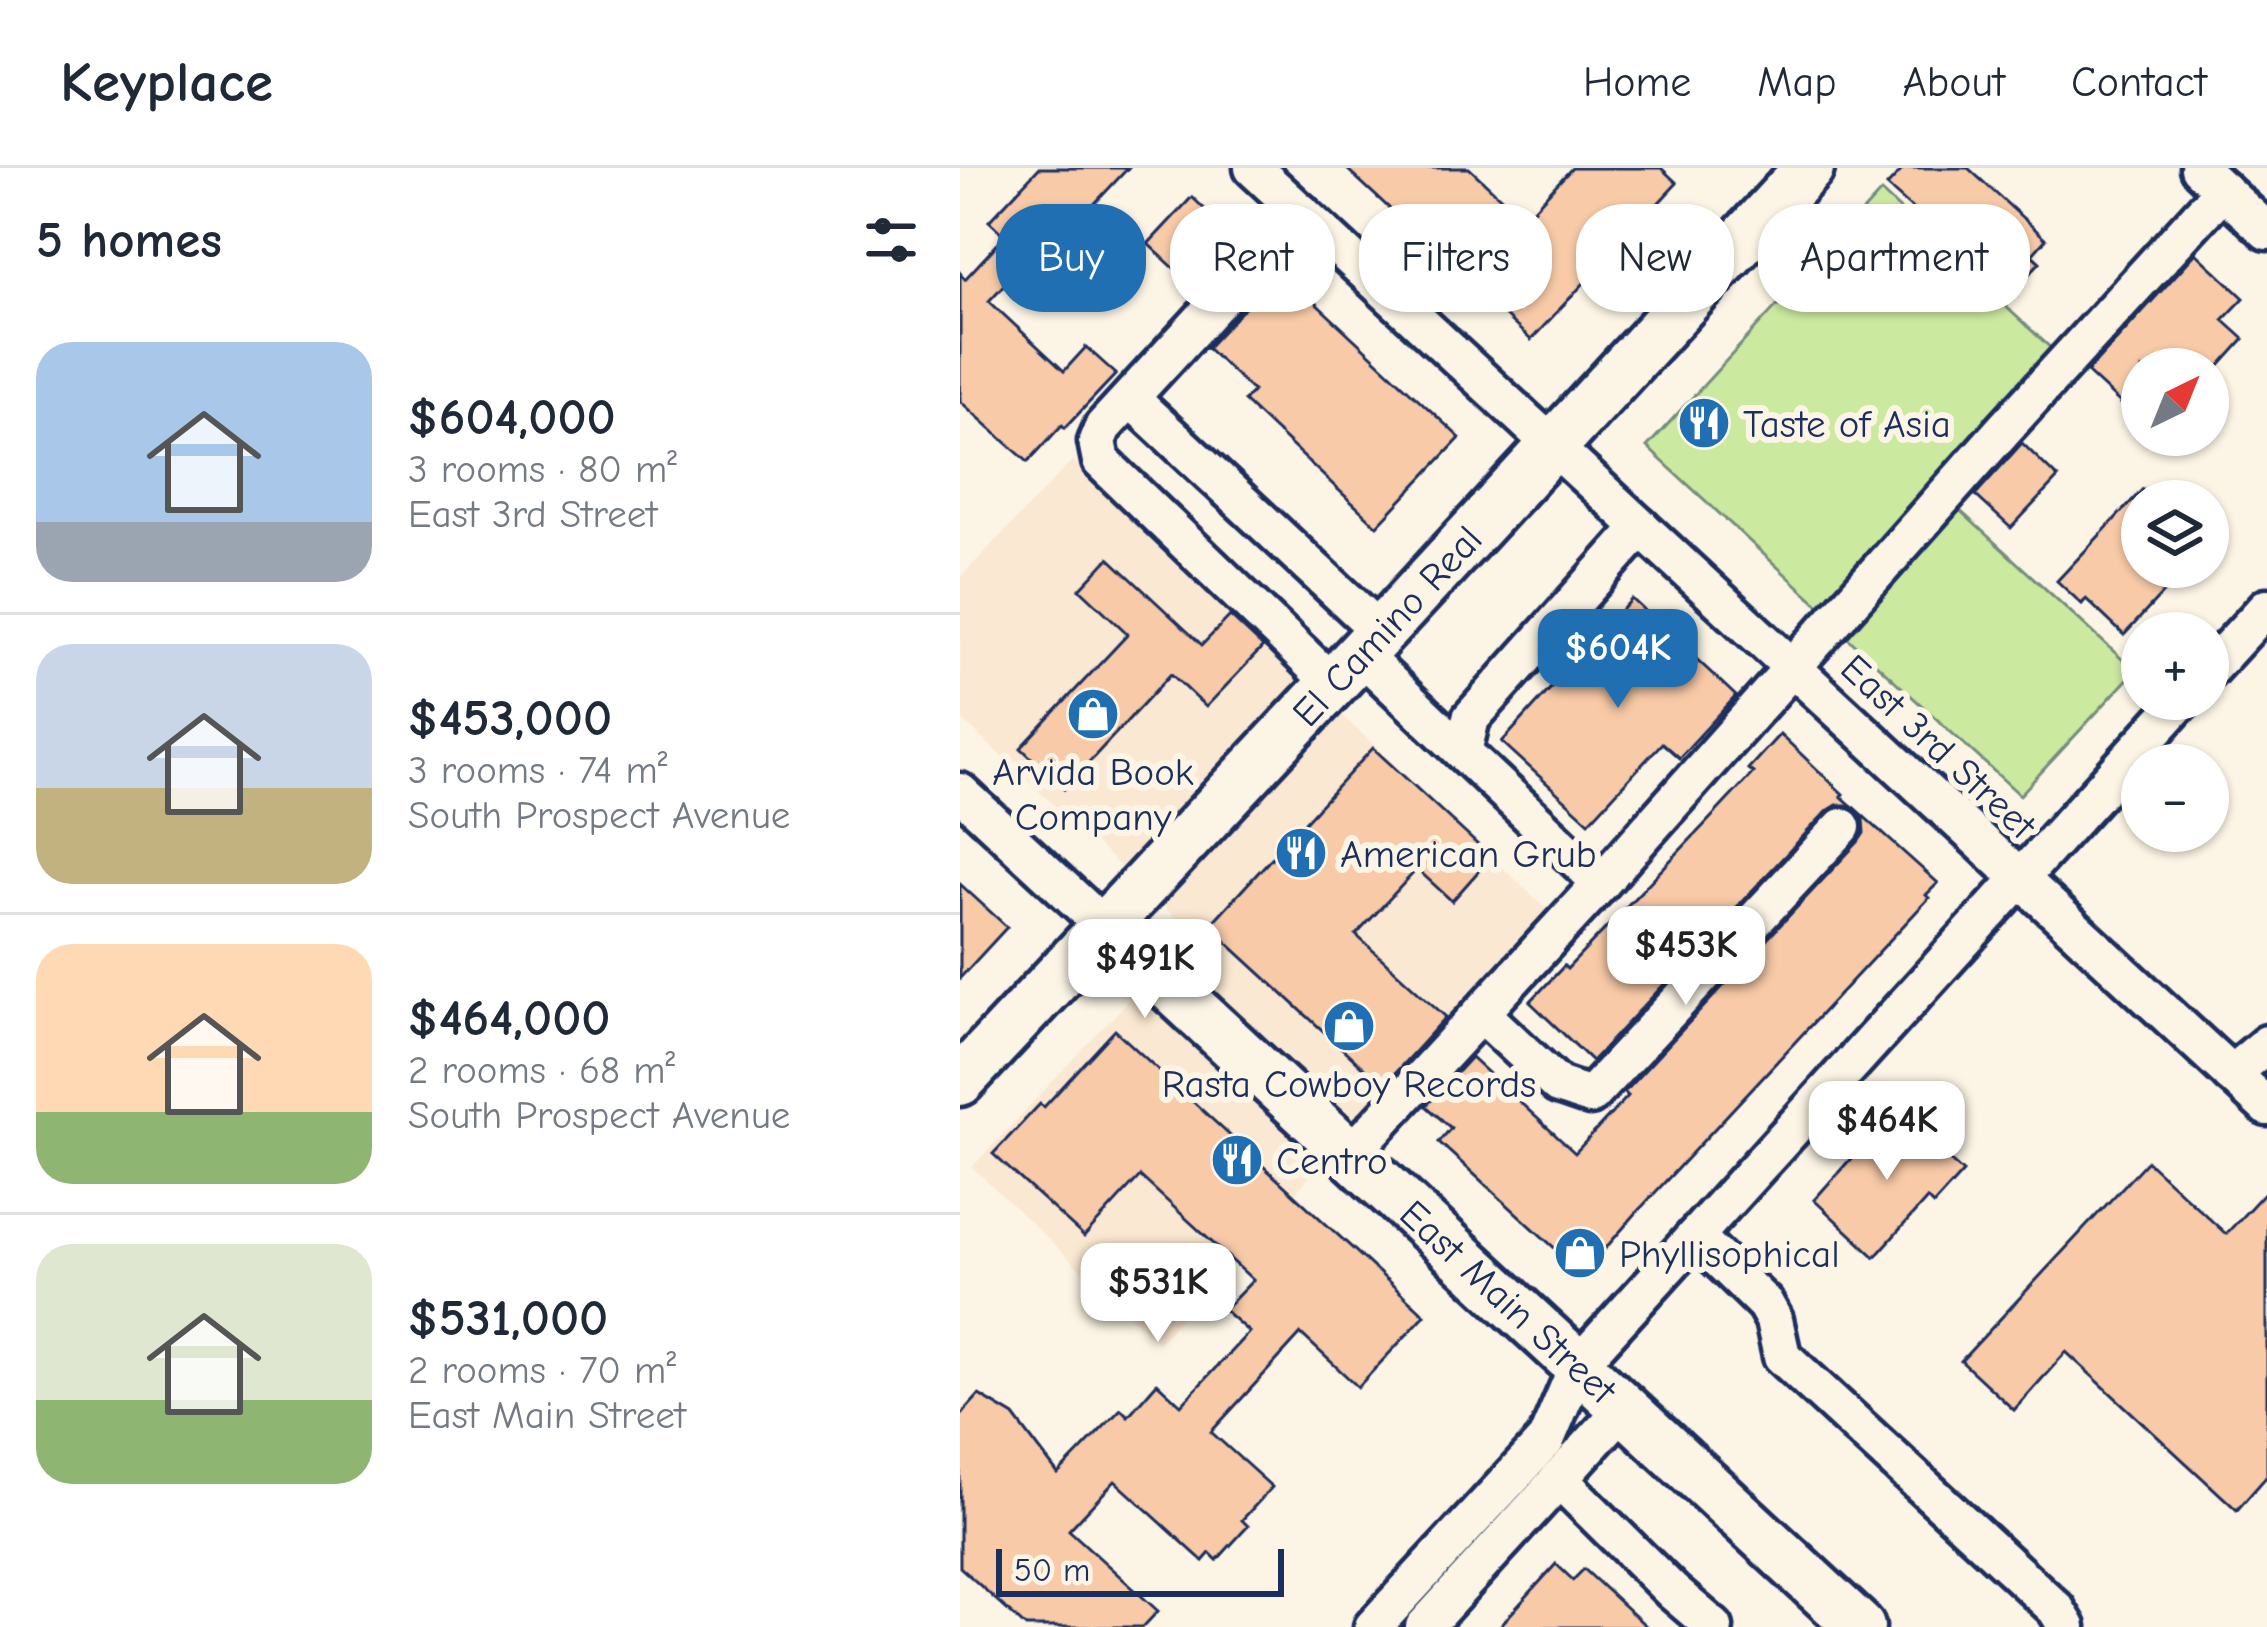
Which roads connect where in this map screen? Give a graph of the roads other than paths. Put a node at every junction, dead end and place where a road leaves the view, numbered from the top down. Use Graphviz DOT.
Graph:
graph roads {
  1 [pos="1253,168"];
  2 [pos="1809,168"];
  3 [pos="2211,179"];
  4 [pos="1292,204"];
  5 [pos="2267,231"];
  6 [pos="1335,244"];
  7 [pos="1210,312"];
  8 [pos="1131,399"];
  9 [pos="1553,447"];
  10 [pos="1640,527"];
  11 [pos="2267,607"];
  12 [pos="2229,648"];
  13 [pos="1358,656"];
  14 [pos="1792,667"];
  15 [pos="2163,720"];
  16 [pos="1462,752"];
  17 [pos="960,792"];
  18 [pos="1842,827"];
  19 [pos="2019,878"];
  20 [pos="1601,883"];
  21 [pos="1104,926"];
  22 [pos="1481,1013"];
  23 [pos="2267,1044"];
  24 [pos="2231,1074"];
  25 [pos="960,1081"];
  26 [pos="2267,1107"];
  27 [pos="1350,1155"];
  28 [pos="1695,1236"];
  29 [pos="1578,1365"];
  30 [pos="1624,1408"];
  31 [pos="1558,1479"];
  32 [pos="1854,1625"];
  33 [pos="1373,1627"];
  34 [pos="1424,1627"];
  35 [pos="1714,1627"];
  36 [pos="2067,1627"];
  1 -- 4 [label="street, East 3rd Street"];
  2 -- 9 [label="main road, El Camino Real"];
  3 -- 5 [label="street"];
  3 -- 14 [label="street"];
  6 -- 9 [label="street, East 3rd Street"];
  7 -- 8 [label="street"];
  8 -- 13 [label="street"];
  8 -- 13 [label="street"];
  9 -- 10 [label="street, East 3rd Street"];
  9 -- 13 [label="main road, El Camino Real"];
  10 -- 14 [label="street, East 3rd Street"];
  10 -- 16 [label="street"];
  11 -- 12 [label="street"];
  13 -- 16 [label="street"];
  13 -- 21 [label="main road, El Camino Real"];
  14 -- 19 [label="street, East 3rd Street"];
  14 -- 20 [label="street"];
  15 -- 19 [label="street"];
  16 -- 20 [label="street"];
  17 -- 21 [label="street"];
  18 -- 22 [label="street"];
  19 -- 24 [label="street, East 3rd Street"];
  19 -- 28 [label="street"];
  20 -- 22 [label="street"];
  21 -- 25 [label="main road, El Camino Real"];
  21 -- 27 [label="main road, East Main Street"];
  22 -- 27 [label="street"];
  23 -- 24 [label="street"];
  24 -- 26 [label="street, East 3rd Street"];
  27 -- 29 [label="main road, East Main Street"];
  28 -- 29 [label="street"];
  28 -- 36 [label="street"];
  29 -- 30 [label="main road, East Main Street"];
  29 -- 33 [label="street"];
  30 -- 31 [label="street"];
  30 -- 32 [label="main road, East Main Street"];
  31 -- 34 [label="street"];
  31 -- 35 [label="street"];
}
